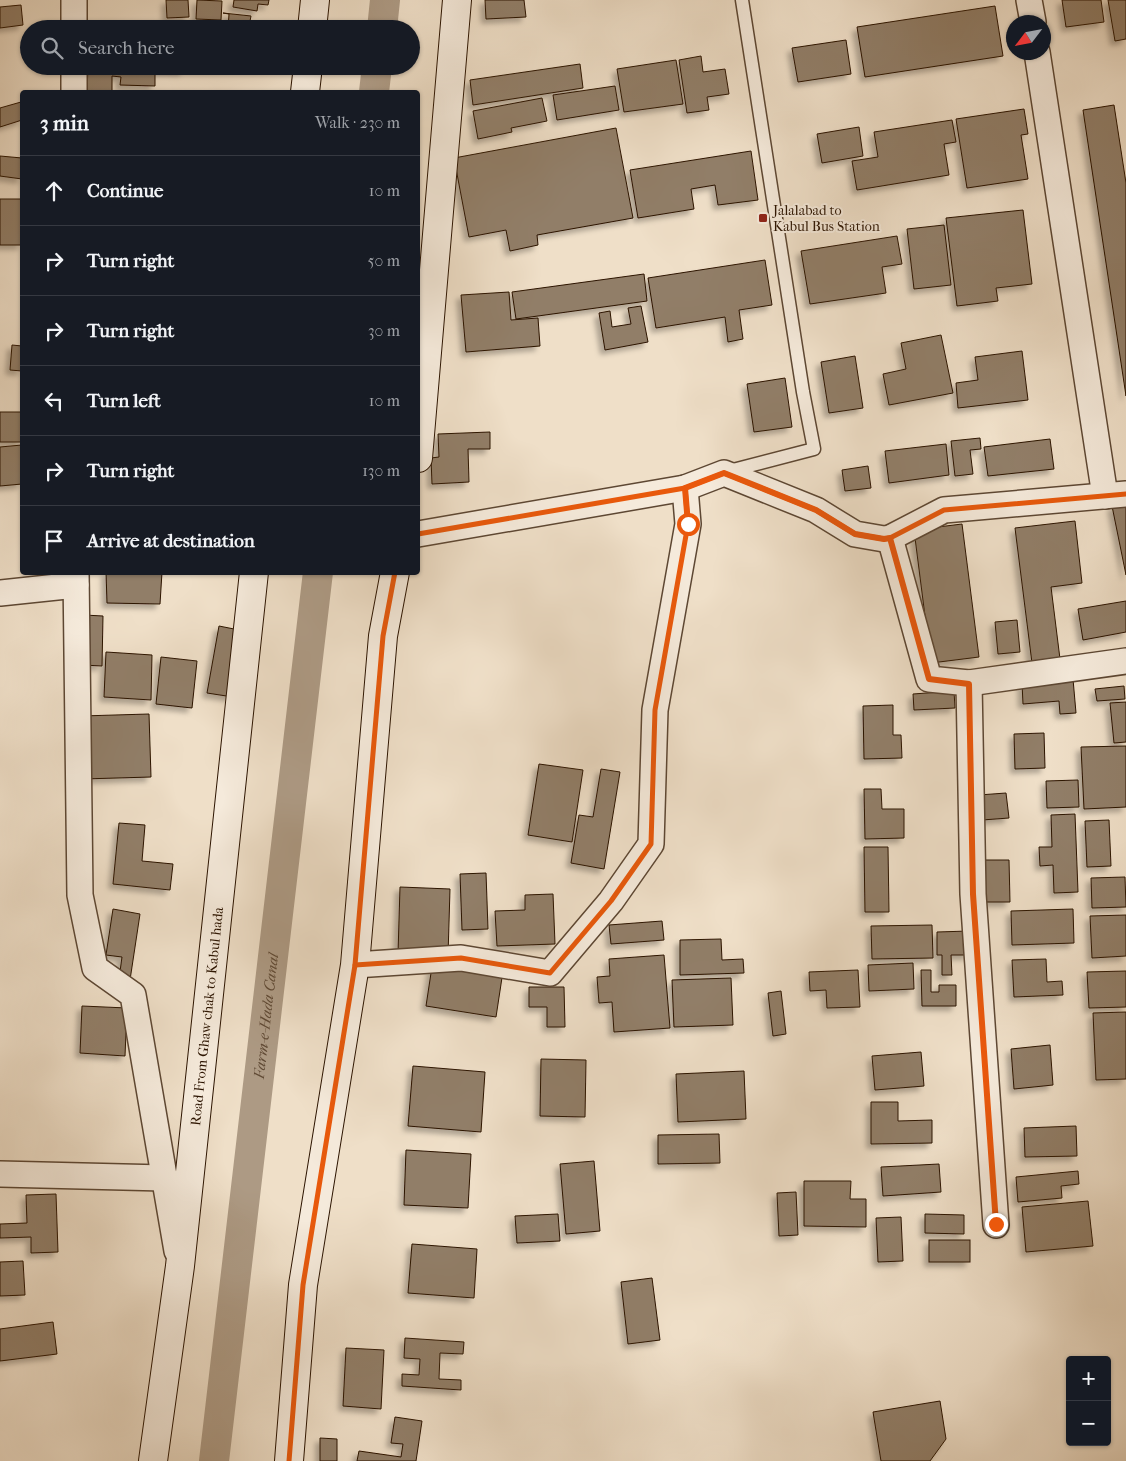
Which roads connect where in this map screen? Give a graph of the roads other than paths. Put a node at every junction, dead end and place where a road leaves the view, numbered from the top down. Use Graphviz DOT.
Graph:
graph roads {
  1 [pos="74,0"];
  2 [pos="315,0"];
  3 [pos="457,0"];
  4 [pos="742,0"];
  5 [pos="1029,0"];
  6 [pos="1032,15"];
  7 [pos="74,20"];
  8 [pos="313,20"];
  9 [pos="1038,60"];
  10 [pos="74,75"];
  11 [pos="307,75"];
  12 [pos="74,90"];
  13 [pos="305,90"];
  14 [pos="420,435"];
  15 [pos="724,473"];
  16 [pos="685,488"];
  17 [pos="1116,495"];
  18 [pos="420,534"];
  19 [pos="890,538"];
  20 [pos="254,575"];
  21 [pos="395,575"];
  22 [pos="76,579"];
  23 [pos="0,593"];
  24 [pos="1126,660"];
  25 [pos="969,684"];
  26 [pos="355,965"];
  27 [pos="0,1174"];
  28 [pos="164,1178"];
  29 [pos="996,1224"];
  30 [pos="180,1266"];
  31 [pos="153,1461"];
  32 [pos="289,1461"];
  1 -- 7 [label="street"];
  2 -- 8 [label="street"];
  3 -- 14 [label="street"];
  4 -- 15 [label="lane"];
  5 -- 6 [label="street"];
  9 -- 17 [label="street"];
  10 -- 12 [label="street"];
  11 -- 13 [label="street"];
  15 -- 16 [label="street"];
  15 -- 19 [label="street"];
  16 -- 18 [label="street"];
  16 -- 26 [label="street"];
  17 -- 19 [label="street"];
  19 -- 25 [label="street"];
  20 -- 30 [label="street, Road From Ghaw chak to Kabul hada"];
  21 -- 26 [label="street"];
  22 -- 23 [label="street"];
  22 -- 28 [label="street"];
  24 -- 25 [label="street"];
  25 -- 29 [label="street"];
  26 -- 32 [label="street"];
  27 -- 28 [label="street"];
  28 -- 30 [label="street"];
  30 -- 31 [label="street, Road From Ghaw chak to Kabul hada"];
}
